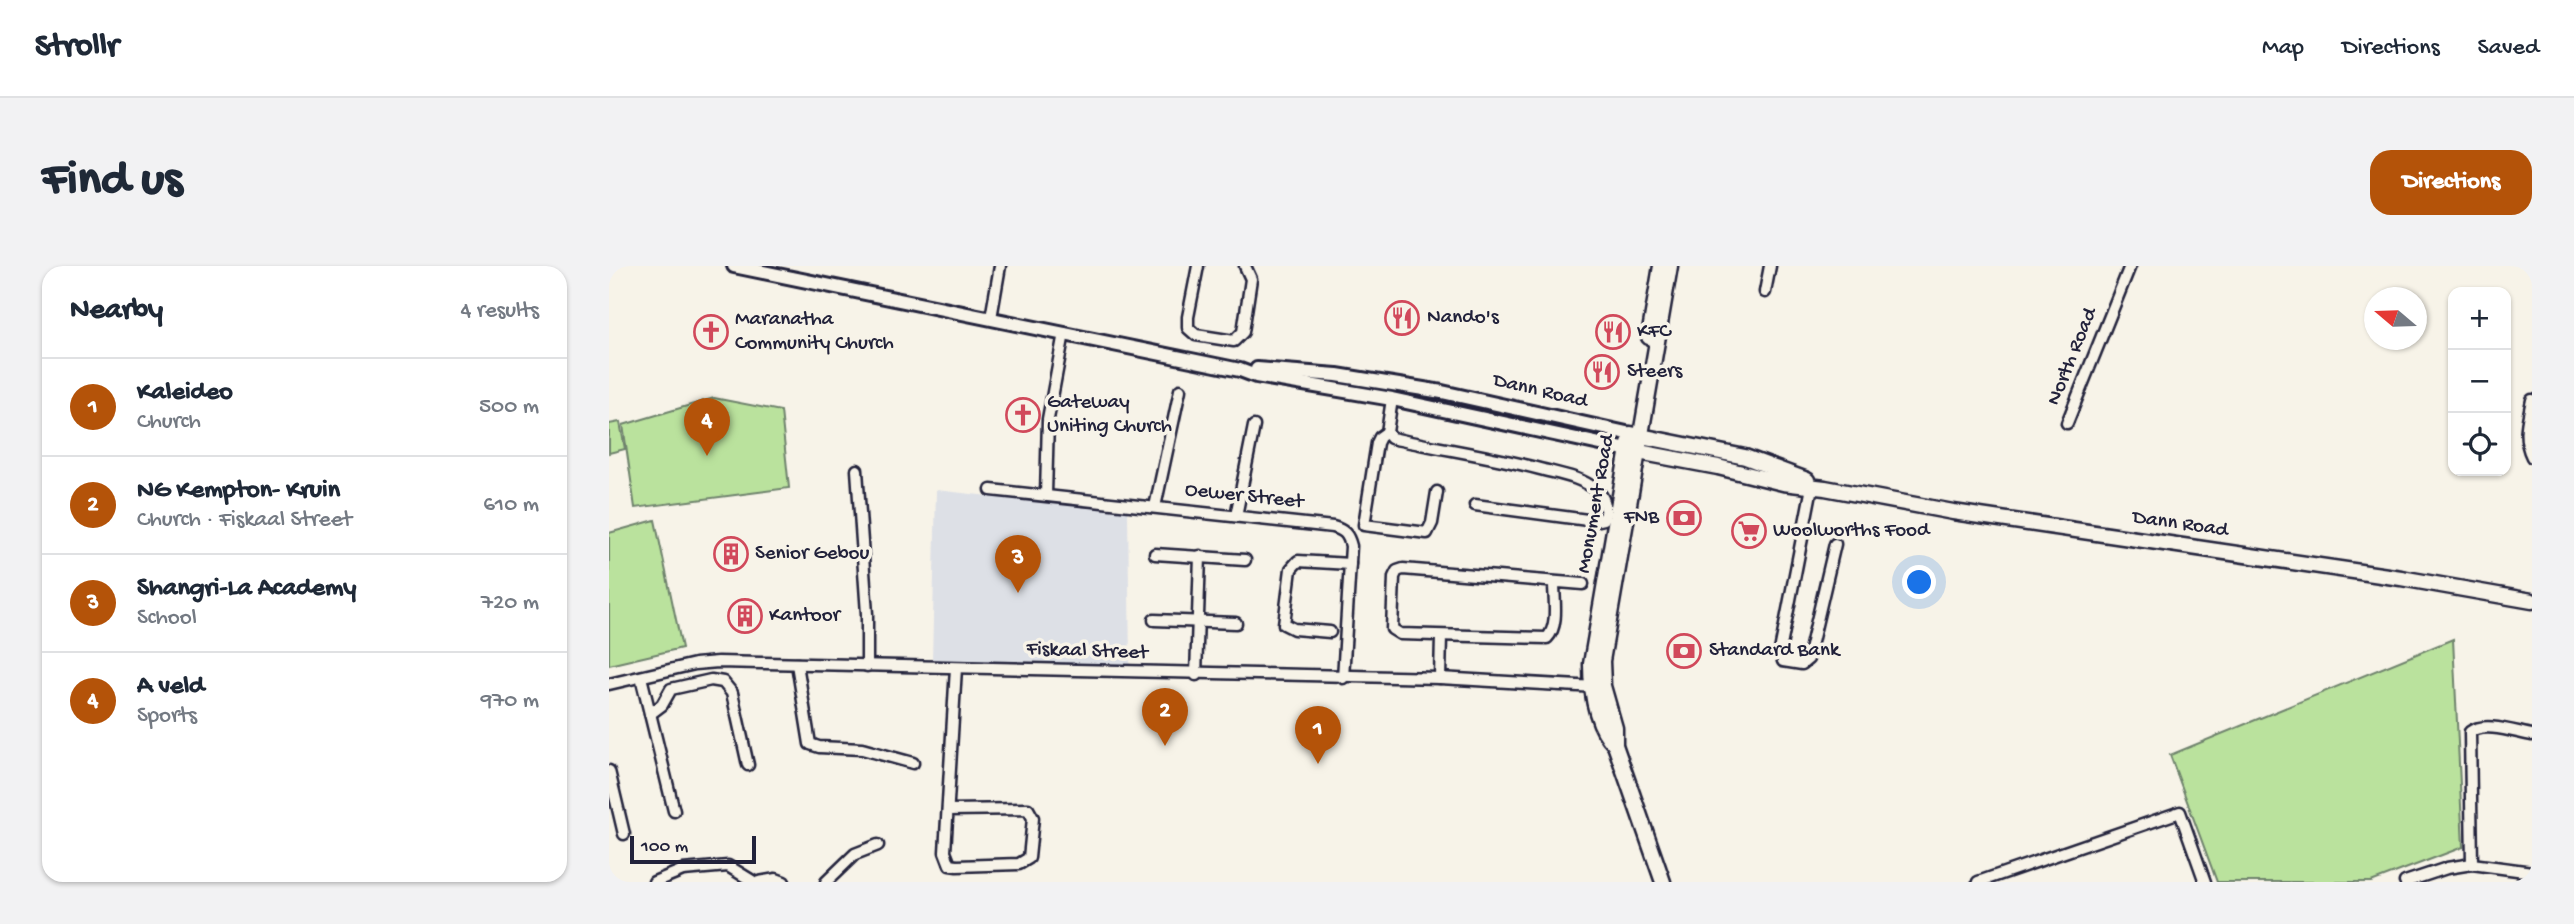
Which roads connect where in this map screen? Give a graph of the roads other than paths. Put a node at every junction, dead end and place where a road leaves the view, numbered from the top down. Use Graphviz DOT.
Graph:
graph roads {
  1 [pos="734,266"];
  2 [pos="1000,266"];
  3 [pos="1198,266"];
  4 [pos="1245,266"];
  5 [pos="1661,266"];
  6 [pos="1670,266"];
  7 [pos="1770,266"];
  8 [pos="2130,266"];
  9 [pos="1765,292"];
  10 [pos="991,317"];
  11 [pos="1064,333"];
  12 [pos="1240,370"];
  13 [pos="1180,390"];
  14 [pos="1392,400"];
  15 [pos="2532,400"];
  16 [pos="2067,423"];
  17 [pos="1254,426"];
  18 [pos="1387,432"];
  19 [pos="1635,434"];
  20 [pos="1632,451"];
  21 [pos="2532,457"];
  22 [pos="857,470"];
  23 [pos="1818,487"];
  24 [pos="991,490"];
  25 [pos="1437,492"];
  26 [pos="1046,495"];
  27 [pos="1475,505"];
  28 [pos="1155,507"];
  29 [pos="1236,516"];
  30 [pos="1835,544"];
  31 [pos="1155,554"];
  32 [pos="1200,556"];
  33 [pos="1245,560"];
  34 [pos="1350,564"];
  35 [pos="1554,583"];
  36 [pos="1583,584"];
  37 [pos="2531,600"];
  38 [pos="1154,620"];
  39 [pos="1197,622"];
  40 [pos="1236,623"];
  41 [pos="1330,632"];
  42 [pos="1441,636"];
  43 [pos="797,664"];
  44 [pos="867,666"];
  45 [pos="956,668"];
  46 [pos="1196,675"];
  47 [pos="641,677"];
  48 [pos="1343,678"];
  49 [pos="1440,678"];
  50 [pos="1597,682"];
  51 [pos="609,684"];
  52 [pos="650,714"];
  53 [pos="2532,735"];
  54 [pos="913,763"];
  55 [pos="748,765"];
  56 [pos="609,771"];
  57 [pos="948,810"];
  58 [pos="674,811"];
  59 [pos="624,834"];
  60 [pos="878,845"];
  61 [pos="2472,863"];
  62 [pos="2532,872"];
  63 [pos="1994,879"];
  64 [pos="655,882"];
  65 [pos="757,882"];
  66 [pos="784,882"];
  67 [pos="826,882"];
  68 [pos="1663,882"];
  69 [pos="1978,882"];
  70 [pos="2205,882"];
  71 [pos="2405,882"];
  1 -- 10 [label="street, Dann Road"];
  2 -- 10 [label="street"];
  3 -- 4 [label="street"];
  5 -- 19 [label="main road, Monument Road"];
  6 -- 19 [label="main road, Monument Road"];
  7 -- 9 [label="street"];
  8 -- 16 [label="street, North Road"];
  10 -- 11 [label="street, Dann Road"];
  11 -- 12 [label="street, Dann Road"];
  11 -- 26 [label="street"];
  12 -- 14 [label="street, Dann Road"];
  12 -- 19 [label="street, Dann Road"];
  13 -- 28 [label="street"];
  14 -- 18 [label="street"];
  14 -- 20 [label="street, Dann Road"];
  15 -- 21 [label="street"];
  17 -- 29 [label="street"];
  18 -- 25 [label="street"];
  18 -- 27 [label="street"];
  19 -- 20 [label="main road, Monument Road"];
  19 -- 23 [label="main road, Dann Road"];
  20 -- 23 [label="main road, Dann Road"];
  20 -- 50 [label="main road, Monument Road"];
  22 -- 44 [label="street"];
  23 -- 30 [label="street"];
  23 -- 37 [label="main road, Dann Road"];
  24 -- 26 [label="street, Oewer Street"];
  26 -- 28 [label="street, Oewer Street"];
  28 -- 29 [label="street, Oewer Street"];
  29 -- 34 [label="street, Oewer Street"];
  31 -- 32 [label="street"];
  32 -- 33 [label="street"];
  32 -- 39 [label="street"];
  34 -- 41 [label="street"];
  34 -- 48 [label="street, Oewer Street"];
  35 -- 36 [label="street"];
  35 -- 42 [label="street"];
  35 -- 42 [label="street"];
  38 -- 39 [label="street"];
  39 -- 40 [label="street"];
  39 -- 46 [label="street"];
  42 -- 49 [label="street"];
  43 -- 44 [label="street, Fiskaal Street"];
  43 -- 47 [label="street, Fiskaal Street"];
  43 -- 54 [label="street"];
  44 -- 45 [label="street, Fiskaal Street"];
  45 -- 46 [label="street, Fiskaal Street"];
  45 -- 57 [label="street"];
  46 -- 48 [label="street, Fiskaal Street"];
  47 -- 51 [label="street, Fiskaal Street"];
  47 -- 52 [label="street"];
  48 -- 49 [label="street, Fiskaal Street"];
  49 -- 50 [label="street, Fiskaal Street"];
  50 -- 68 [label="main road, Monument Road"];
  52 -- 55 [label="street"];
  52 -- 58 [label="street"];
  53 -- 61 [label="street"];
  56 -- 59 [label="street"];
  57 -- 57 [label="street"];
  60 -- 67 [label="street"];
  61 -- 62 [label="street"];
  61 -- 71 [label="street"];
  63 -- 69 [label="street"];
  63 -- 70 [label="street"];
  64 -- 65 [label="street"];
  65 -- 66 [label="street"];
}
